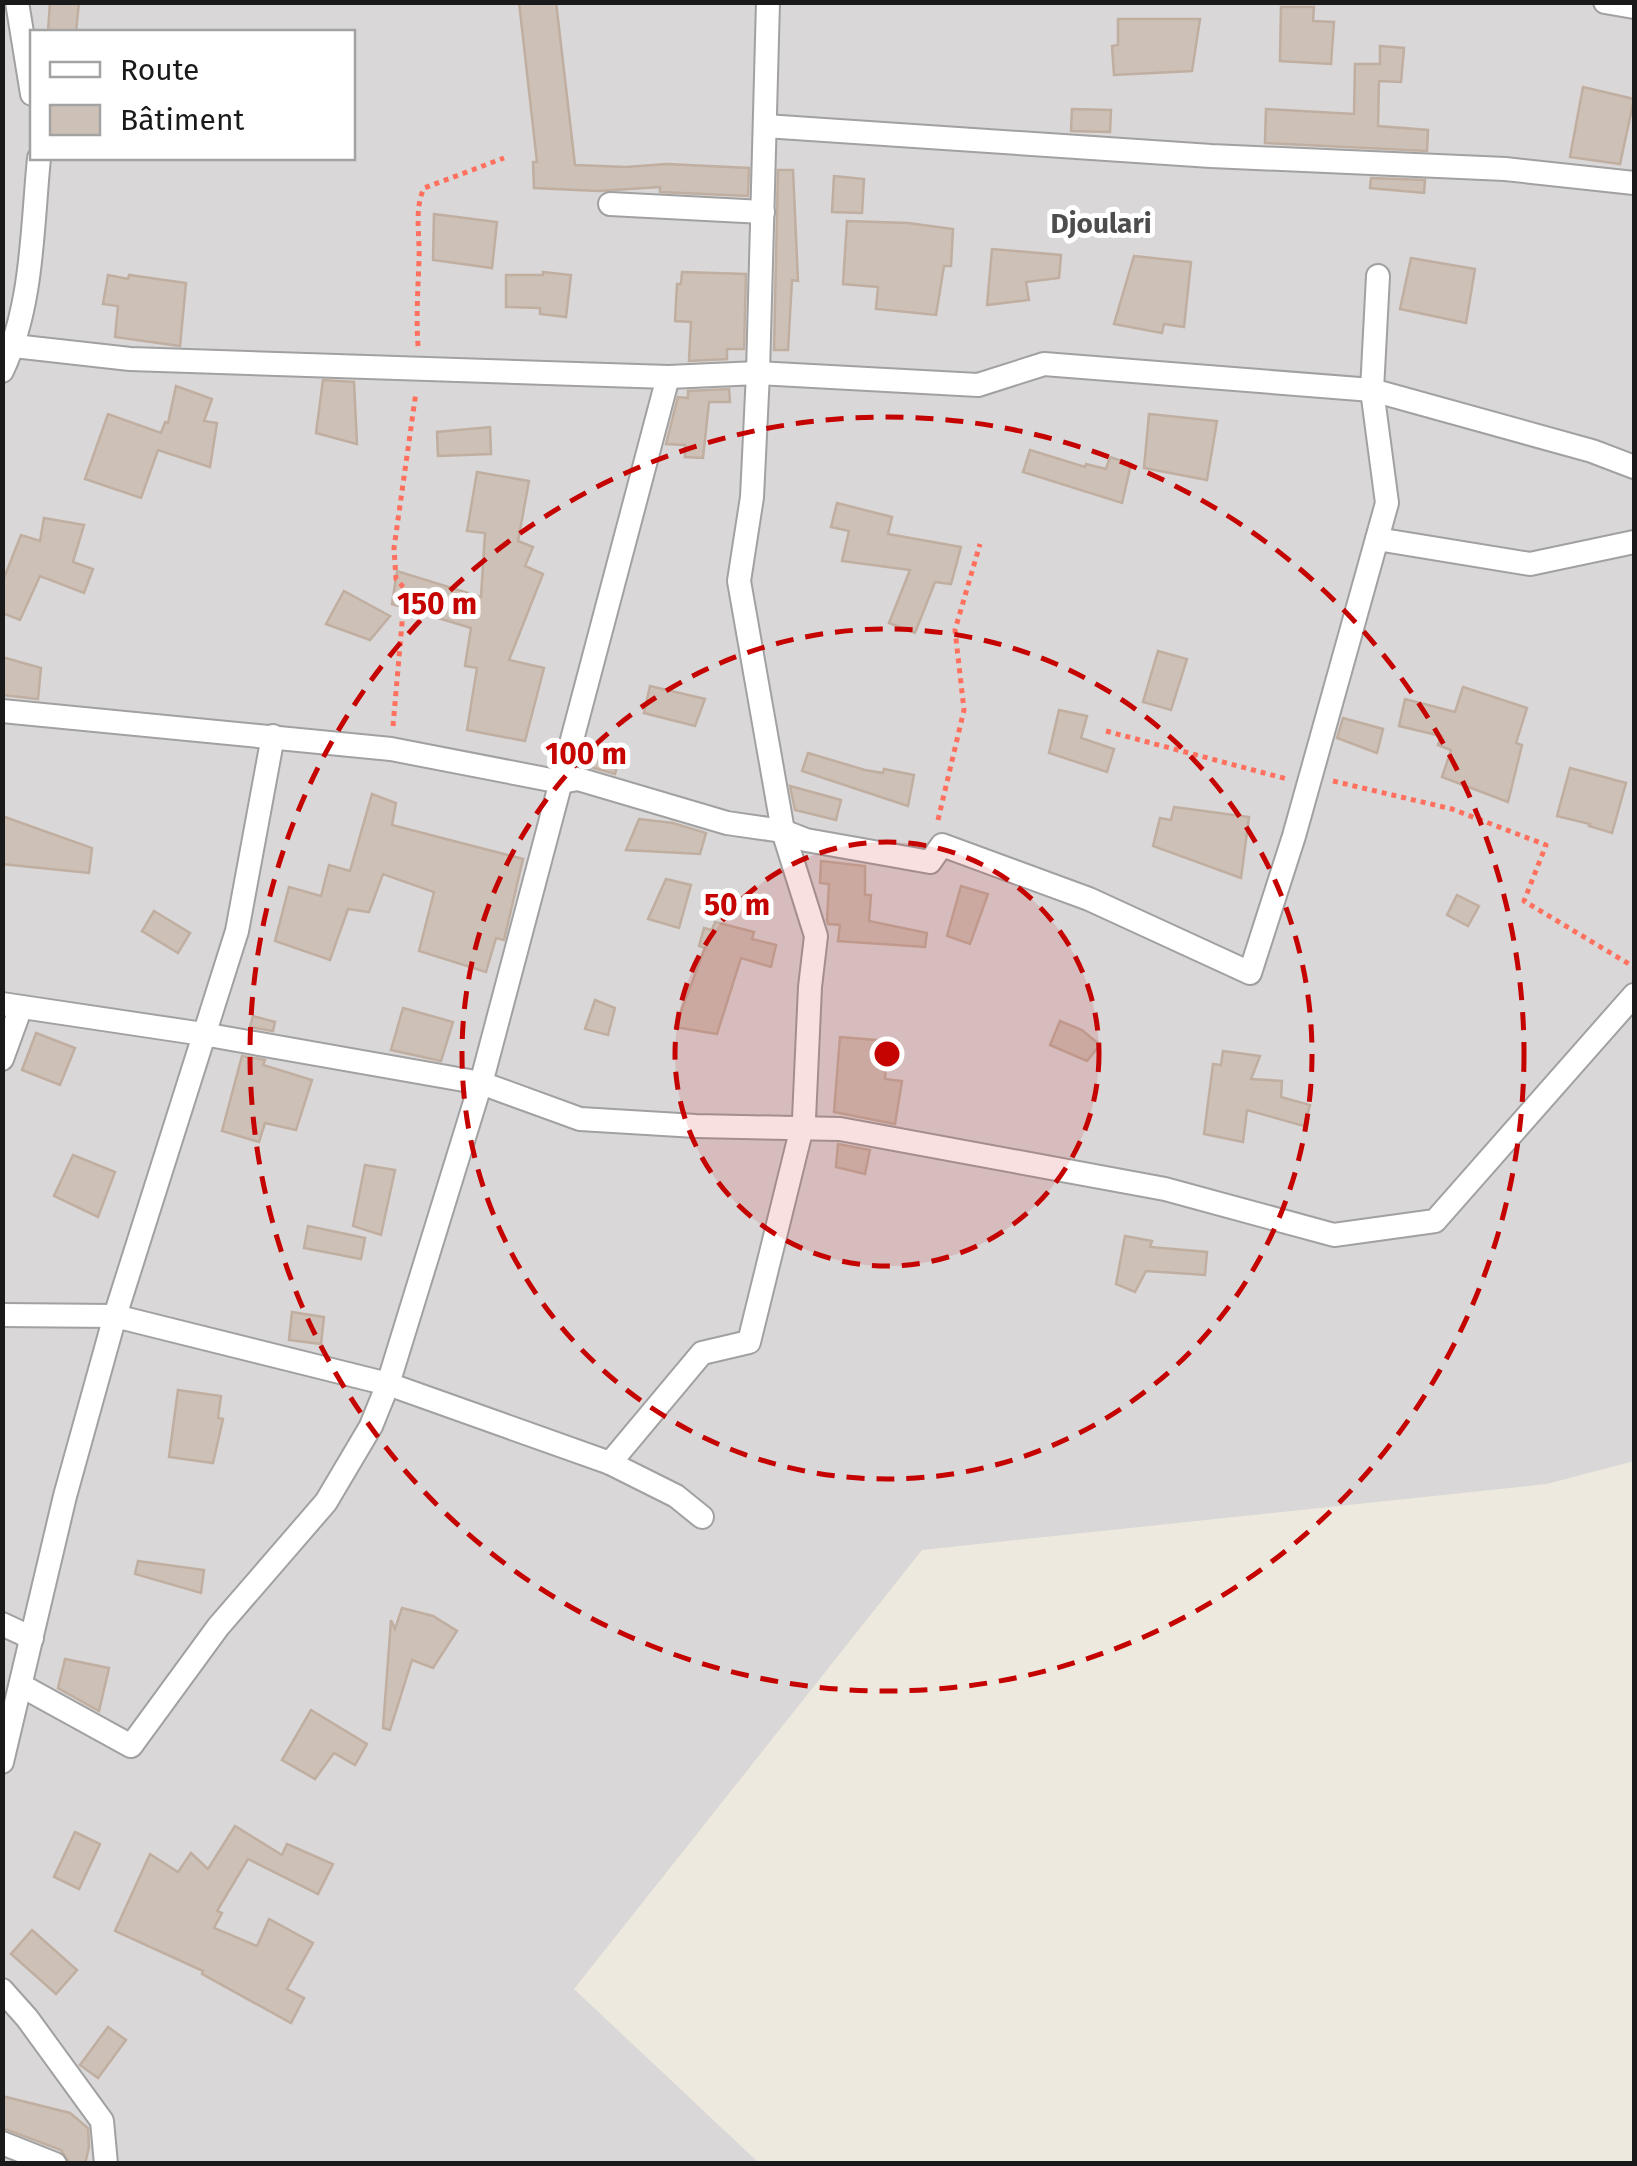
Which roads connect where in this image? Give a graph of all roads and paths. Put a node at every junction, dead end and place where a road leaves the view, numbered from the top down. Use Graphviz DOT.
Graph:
graph roads {
  1 [pos="17,2"];
  2 [pos="768,2"];
  3 [pos="1605,2"];
  4 [pos="1634,7"];
  5 [pos="30,82"];
  6 [pos="765,126"];
  7 [pos="504,158"];
  8 [pos="39,160"];
  9 [pos="1634,183"];
  10 [pos="610,204"];
  11 [pos="763,212"];
  12 [pos="1378,276"];
  13 [pos="14,346"];
  14 [pos="419,368"];
  15 [pos="2,371"];
  16 [pos="758,373"];
  17 [pos="668,377"];
  18 [pos="1372,390"];
  19 [pos="1634,468"];
  20 [pos="1376,539"];
  21 [pos="1634,542"];
  22 [pos="980,544"];
  23 [pos="2,711"];
  24 [pos="1106,730"];
  25 [pos="273,736"];
  26 [pos="392,749"];
  27 [pos="1311,777"];
  28 [pos="561,782"];
  29 [pos="784,831"];
  30 [pos="930,862"];
  31 [pos="1634,968"];
  32 [pos="1634,994"];
  33 [pos="12,1006"];
  34 [pos="203,1034"];
  35 [pos="2,1060"];
  36 [pos="481,1084"];
  37 [pos="801,1129"];
  38 [pos="2,1315"];
  39 [pos="115,1316"];
  40 [pos="388,1384"];
  41 [pos="610,1463"];
  42 [pos="702,1517"];
  43 [pos="2,1624"];
  44 [pos="32,1638"];
  45 [pos="22,1686"];
  46 [pos="2,1762"];
  47 [pos="2,1990"];
  48 [pos="2,2144"];
  49 [pos="56,2164"];
  50 [pos="106,2164"];
  1 -- 5 [label="street"];
  2 -- 6 [label="street"];
  3 -- 4 [label="street"];
  6 -- 9 [label="street"];
  6 -- 11 [label="street"];
  7 -- 14 [label="path"];
  8 -- 13 [label="street"];
  10 -- 11 [label="street"];
  11 -- 16 [label="street"];
  12 -- 18 [label="street"];
  13 -- 14 [label="street"];
  13 -- 15 [label="street"];
  14 -- 17 [label="street"];
  14 -- 26 [label="path"];
  16 -- 17 [label="street"];
  16 -- 18 [label="street"];
  16 -- 29 [label="street"];
  17 -- 28 [label="street"];
  18 -- 19 [label="street"];
  18 -- 20 [label="street"];
  20 -- 21 [label="street"];
  20 -- 27 [label="street"];
  22 -- 30 [label="path"];
  23 -- 25 [label="street"];
  24 -- 27 [label="path"];
  25 -- 26 [label="street"];
  25 -- 34 [label="street"];
  26 -- 28 [label="street"];
  27 -- 30 [label="street"];
  27 -- 31 [label="path"];
  28 -- 29 [label="street"];
  28 -- 36 [label="street"];
  29 -- 30 [label="street"];
  29 -- 37 [label="street"];
  32 -- 37 [label="street"];
  33 -- 34 [label="street"];
  33 -- 35 [label="street"];
  34 -- 36 [label="street"];
  34 -- 39 [label="street"];
  36 -- 37 [label="street"];
  36 -- 40 [label="street"];
  37 -- 41 [label="street"];
  38 -- 39 [label="street"];
  39 -- 40 [label="street"];
  39 -- 44 [label="street"];
  40 -- 41 [label="street"];
  40 -- 45 [label="street"];
  41 -- 42 [label="street"];
  43 -- 44 [label="street"];
  44 -- 45 [label="street"];
  45 -- 46 [label="street"];
  47 -- 50 [label="street"];
  48 -- 49 [label="street"];
}
